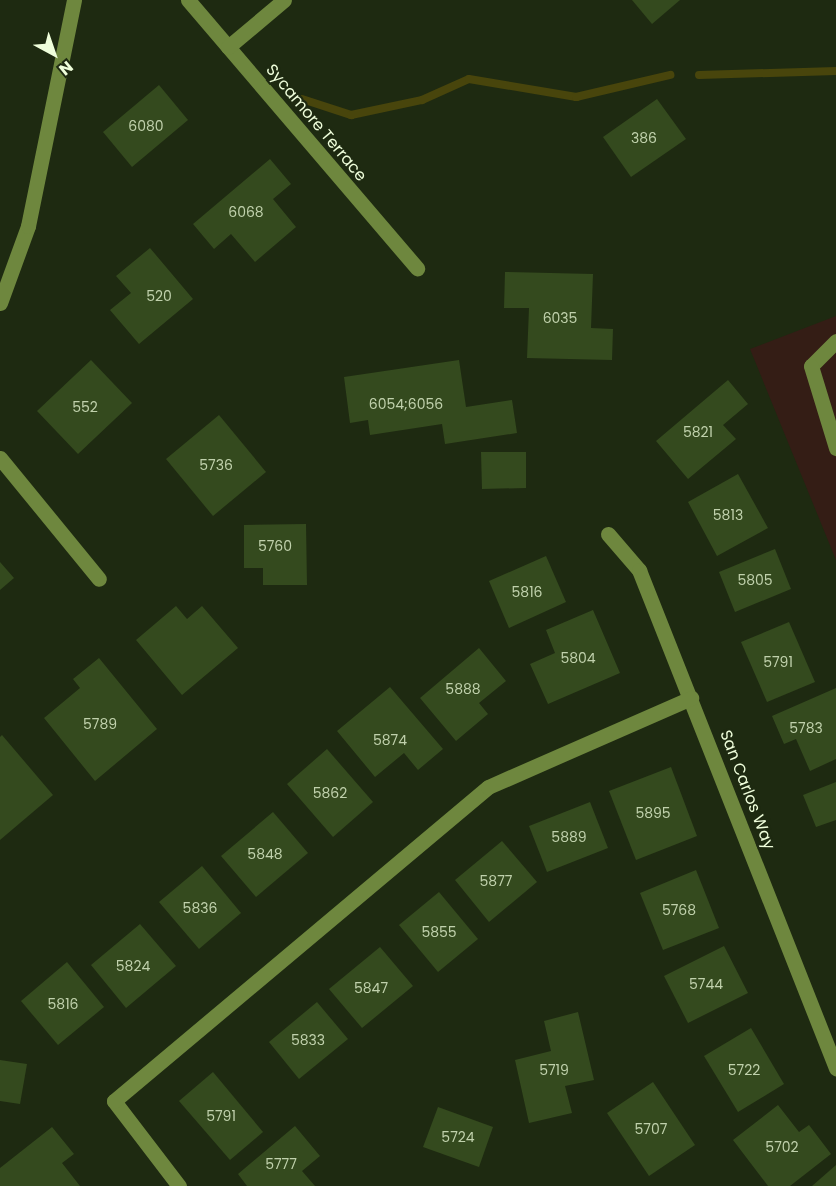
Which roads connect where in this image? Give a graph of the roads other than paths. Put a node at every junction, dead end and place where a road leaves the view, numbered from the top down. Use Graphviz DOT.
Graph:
graph roads {
  1 [pos="74,0"];
  2 [pos="188,0"];
  3 [pos="284,0"];
  4 [pos="228,47"];
  5 [pos="417,268"];
  6 [pos="0,303"];
  7 [pos="836,341"];
  8 [pos="836,448"];
  9 [pos="0,458"];
  10 [pos="608,534"];
  11 [pos="99,579"];
  12 [pos="691,698"];
  13 [pos="836,1068"];
  14 [pos="179,1186"];
  1 -- 6 [label="street"];
  2 -- 4 [label="street, Sycamore Terrace"];
  3 -- 4 [label="street"];
  4 -- 5 [label="street, Sycamore Terrace"];
  7 -- 8 [label="street"];
  9 -- 11 [label="street"];
  10 -- 12 [label="street, San Carlos Way"];
  12 -- 13 [label="street, San Carlos Way"];
  12 -- 14 [label="street"];
}
